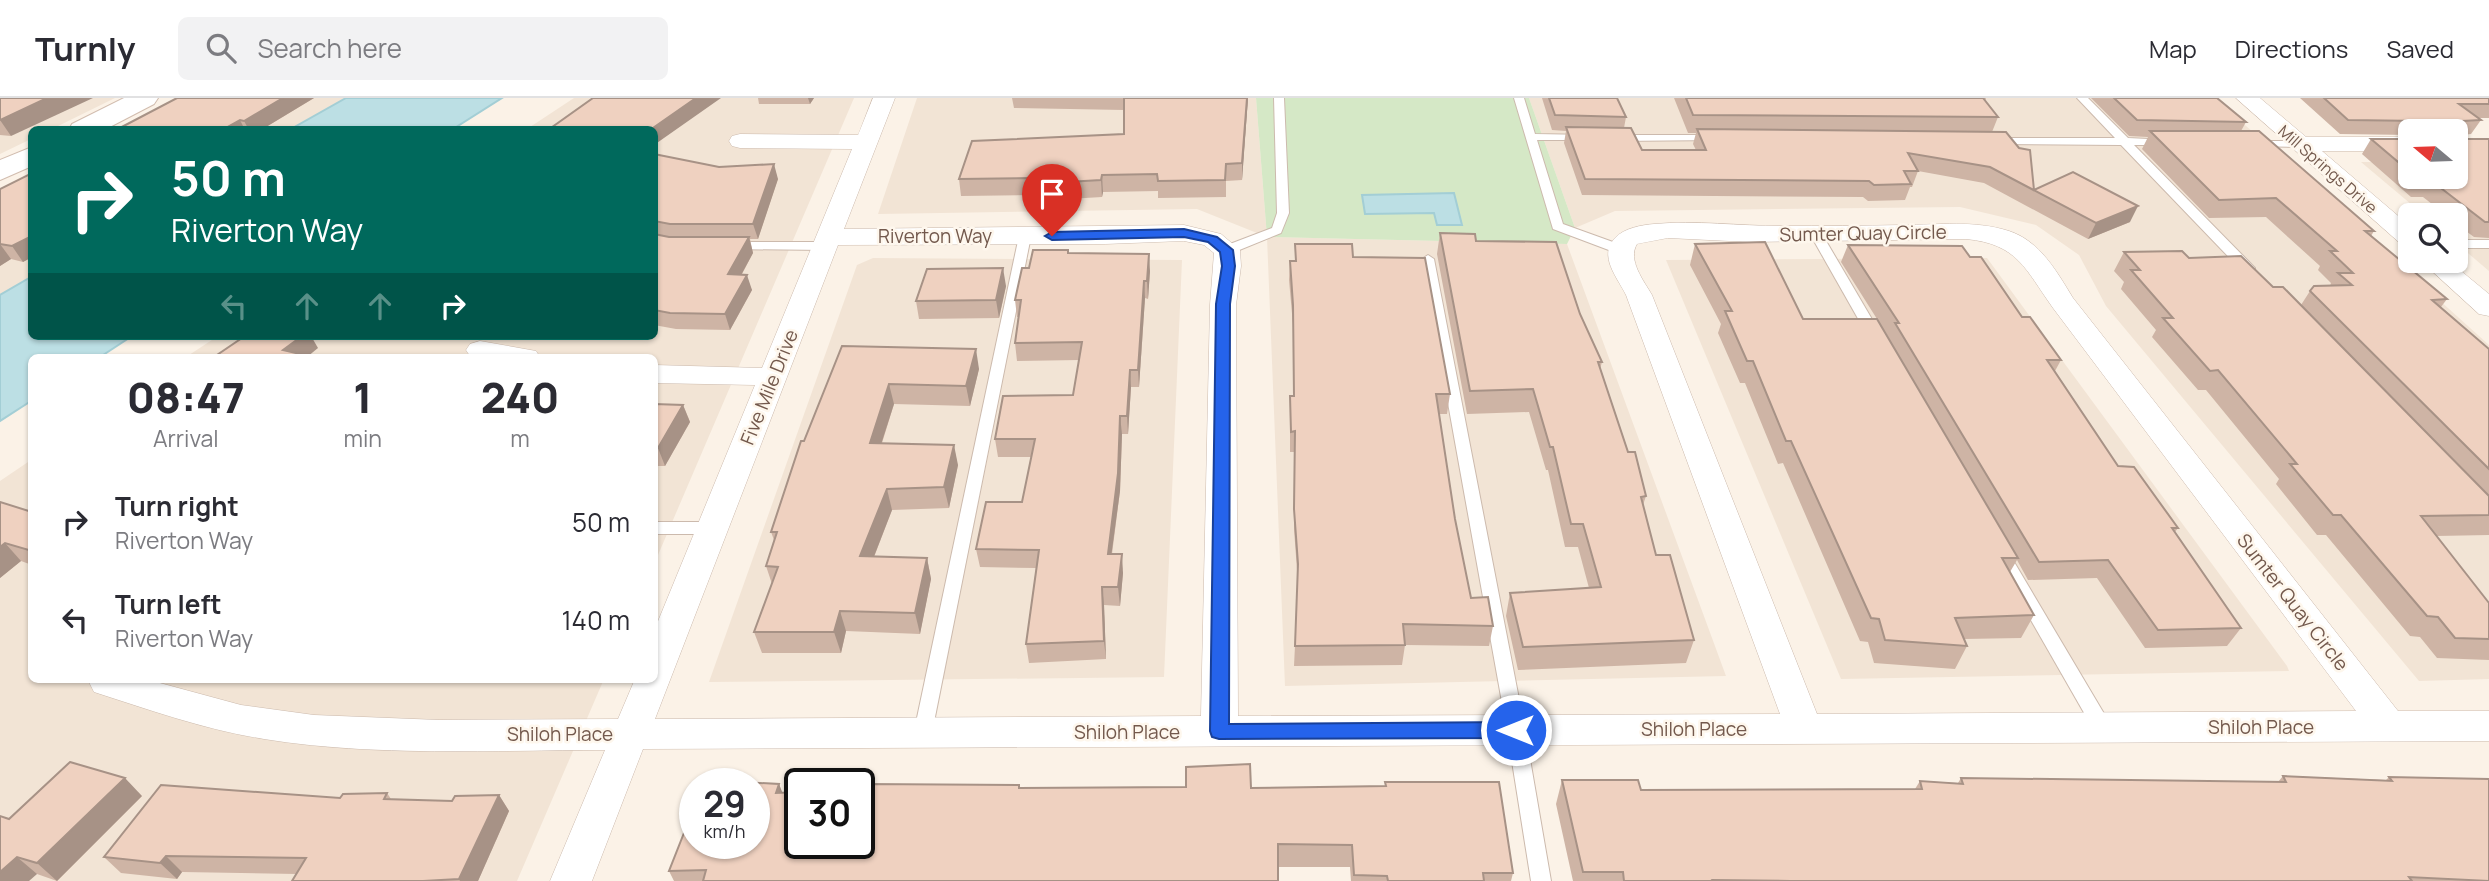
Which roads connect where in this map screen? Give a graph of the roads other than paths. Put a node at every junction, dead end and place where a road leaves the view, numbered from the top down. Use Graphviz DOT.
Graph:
graph roads {
  1 [pos="145,98"];
  2 [pos="884,98"];
  3 [pos="1279,98"];
  4 [pos="1519,98"];
  5 [pos="2082,98"];
  6 [pos="2247,98"];
  7 [pos="90,126"];
  8 [pos="1529,137"];
  9 [pos="1723,138"];
  10 [pos="740,141"];
  11 [pos="1987,141"];
  12 [pos="867,142"];
  13 [pos="2125,142"];
  14 [pos="2179,142"];
  15 [pos="2246,144"];
  16 [pos="2300,144"];
  17 [pos="2398,144"];
  18 [pos="28,157"];
  19 [pos="0,171"];
  20 [pos="2398,229"];
  21 [pos="1816,234"];
  22 [pos="1025,236"];
  23 [pos="827,241"];
  24 [pos="2468,244"];
  25 [pos="2489,244"];
  26 [pos="716,246"];
  27 [pos="1227,250"];
  28 [pos="1619,250"];
  29 [pos="1428,259"];
  30 [pos="2448,273"];
  31 [pos="2259,281"];
  32 [pos="2489,308"];
  33 [pos="480,350"];
  34 [pos="506,354"];
  35 [pos="1885,354"];
  36 [pos="658,374"];
  37 [pos="773,377"];
  38 [pos="658,528"];
  39 [pos="713,528"];
  40 [pos="1990,535"];
  41 [pos="658,667"];
  42 [pos="111,683"];
  43 [pos="652,683"];
  44 [pos="2388,726"];
  45 [pos="2489,726"];
  46 [pos="2102,727"];
  47 [pos="1804,729"];
  48 [pos="1516,730"];
  49 [pos="1219,731"];
  50 [pos="923,732"];
  51 [pos="631,733"];
  52 [pos="571,881"];
  53 [pos="1541,881"];
  1 -- 7 [label="street"];
  2 -- 12 [label="street, Five Mile Drive"];
  3 -- 27 [label="lane"];
  4 -- 8 [label="lane"];
  5 -- 13 [label="lane"];
  6 -- 16 [label="street, Mill Springs Drive"];
  8 -- 9 [label="lane"];
  8 -- 28 [label="lane"];
  10 -- 12 [label="street"];
  11 -- 13 [label="lane"];
  12 -- 23 [label="street, Five Mile Drive"];
  13 -- 14 [label="lane"];
  13 -- 31 [label="lane"];
  15 -- 16 [label="lane"];
  16 -- 17 [label="street"];
  16 -- 20 [label="street, Mill Springs Drive"];
  18 -- 19 [label="street"];
  21 -- 28 [label="street, Sumter Quay Circle"];
  21 -- 35 [label="lane"];
  21 -- 44 [label="street, Sumter Quay Circle"];
  22 -- 23 [label="street, Riverton Way"];
  22 -- 27 [label="street, Riverton Way"];
  22 -- 50 [label="lane"];
  23 -- 26 [label="lane"];
  23 -- 37 [label="street, Five Mile Drive"];
  24 -- 25 [label="lane"];
  27 -- 49 [label="street"];
  28 -- 47 [label="street"];
  29 -- 48 [label="lane"];
  30 -- 32 [label="street"];
  33 -- 34 [label="street"];
  36 -- 37 [label="street"];
  37 -- 39 [label="street, Five Mile Drive"];
  38 -- 39 [label="lane"];
  39 -- 41 [label="street, Five Mile Drive"];
  40 -- 46 [label="lane"];
  42 -- 51 [label="street, Shiloh Place"];
  43 -- 51 [label="street, Five Mile Drive"];
  44 -- 45 [label="street, Shiloh Place"];
  44 -- 46 [label="street, Shiloh Place"];
  46 -- 47 [label="street, Shiloh Place"];
  47 -- 48 [label="street, Shiloh Place"];
  48 -- 49 [label="street, Shiloh Place"];
  48 -- 53 [label="lane"];
  49 -- 50 [label="street, Shiloh Place"];
  50 -- 51 [label="street, Shiloh Place"];
  51 -- 52 [label="street, Five Mile Drive"];
}
